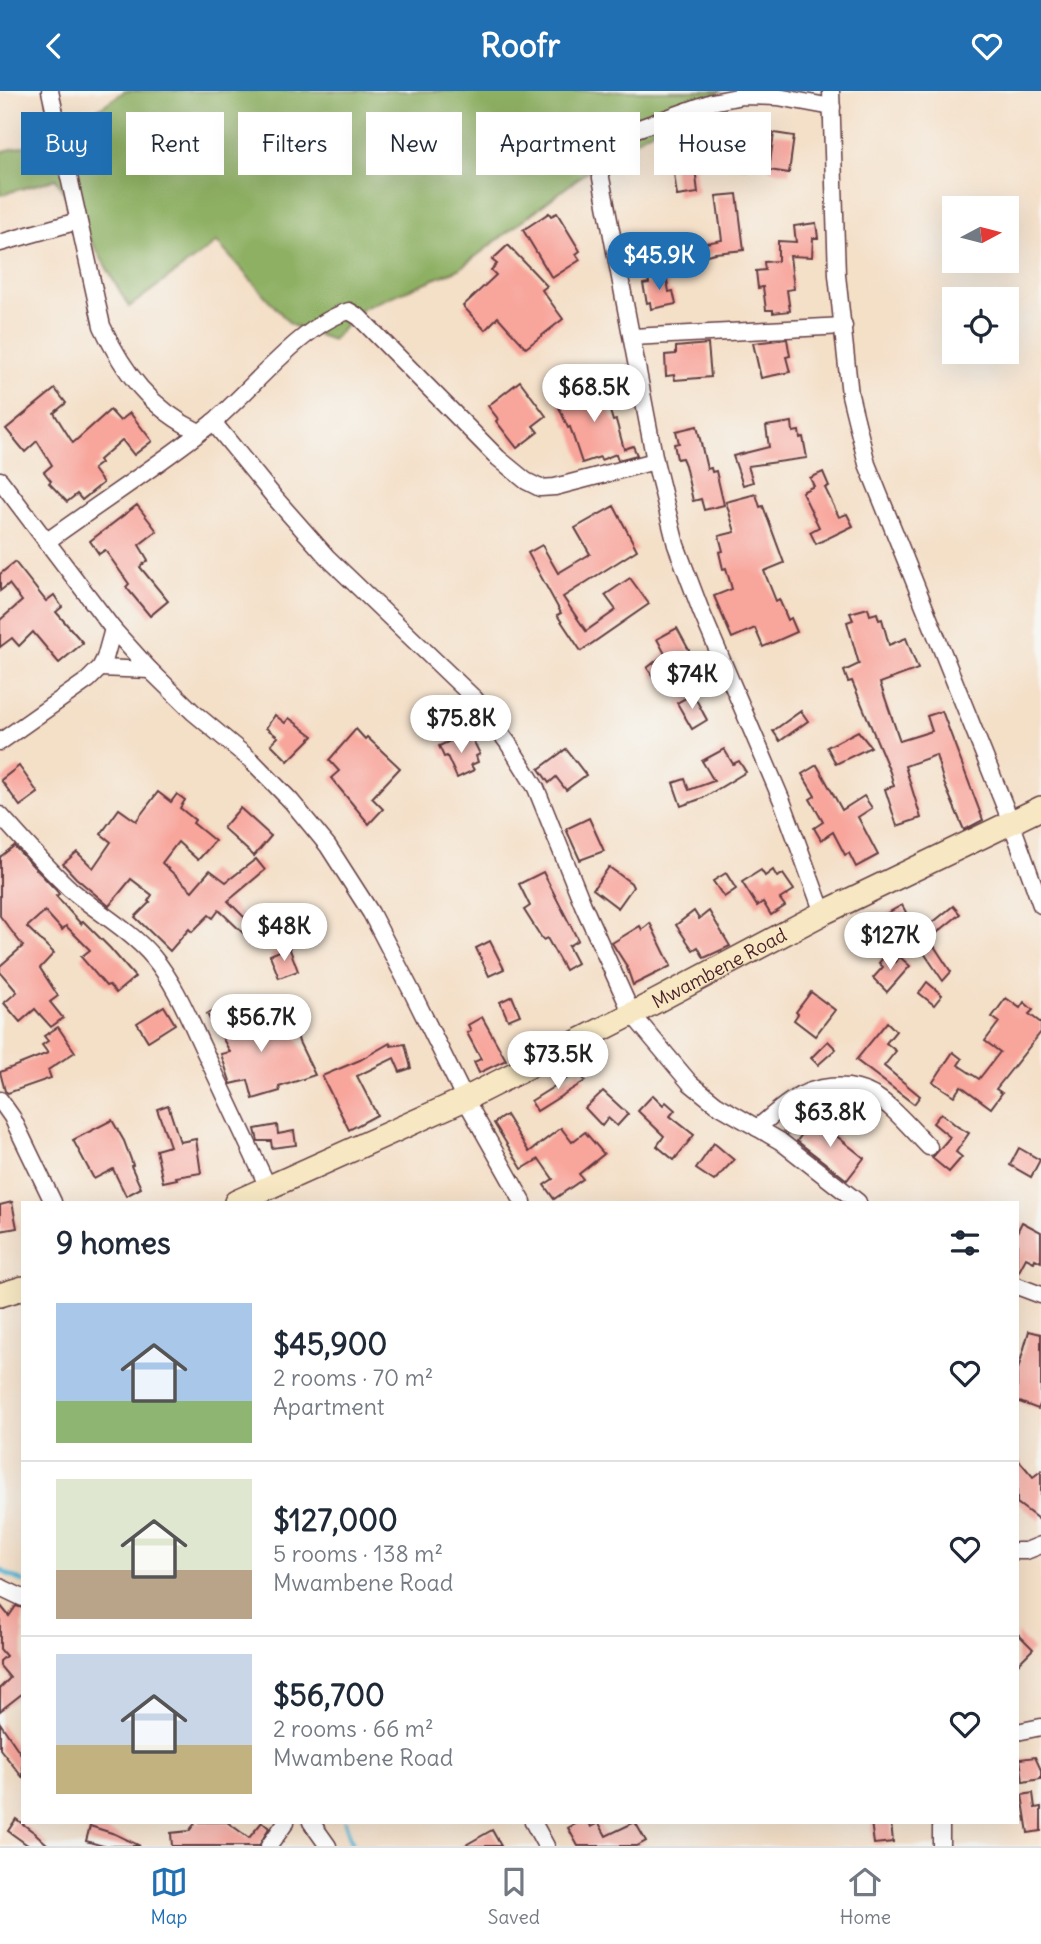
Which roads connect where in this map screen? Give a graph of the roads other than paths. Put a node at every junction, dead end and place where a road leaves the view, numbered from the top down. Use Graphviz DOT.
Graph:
graph roads {
  1 [pos="50,91"];
  2 [pos="831,99"];
  3 [pos="78,221"];
  4 [pos="0,243"];
  5 [pos="844,326"];
  6 [pos="632,337"];
  7 [pos="213,422"];
  8 [pos="199,432"];
  9 [pos="654,461"];
  10 [pos="0,480"];
  11 [pos="46,541"];
  12 [pos="113,629"];
  13 [pos="100,668"];
  14 [pos="150,670"];
  15 [pos="0,742"];
  16 [pos="1041,808"];
  17 [pos="0,815"];
  18 [pos="1011,823"];
  19 [pos="1041,905"];
  20 [pos="823,913"];
  21 [pos="632,1014"];
  22 [pos="0,1100"];
  23 [pos="464,1100"];
  24 [pos="757,1128"];
  25 [pos="929,1147"];
  26 [pos="268,1187"];
  27 [pos="52,1201"];
  28 [pos="238,1201"];
  29 [pos="522,1201"];
  30 [pos="857,1201"];
  31 [pos="1019,1287"];
  32 [pos="21,1289"];
  33 [pos="0,1295"];
  34 [pos="1041,1295"];
  35 [pos="1041,1545"];
  36 [pos="1019,1551"];
  37 [pos="0,1587"];
  38 [pos="21,1597"];
  39 [pos="1041,1727"];
  40 [pos="1019,1732"];
  41 [pos="285,1824"];
  42 [pos="312,1824"];
  43 [pos="534,1824"];
  44 [pos="941,1824"];
  45 [pos="269,1846"];
  46 [pos="328,1846"];
  47 [pos="546,1846"];
  48 [pos="942,1846"];
  1 -- 3 [label="street"];
  2 -- 5 [label="street"];
  2 -- 6 [label="street"];
  3 -- 4 [label="street"];
  3 -- 8 [label="street"];
  5 -- 6 [label="street"];
  5 -- 18 [label="street"];
  6 -- 9 [label="street"];
  7 -- 8 [label="street"];
  7 -- 9 [label="street"];
  7 -- 21 [label="street"];
  8 -- 11 [label="street"];
  9 -- 20 [label="street"];
  10 -- 11 [label="street"];
  11 -- 12 [label="street"];
  12 -- 13 [label="street"];
  12 -- 14 [label="street"];
  13 -- 14 [label="street"];
  13 -- 15 [label="street"];
  14 -- 23 [label="street"];
  16 -- 18 [label="street, Mwambene Road"];
  17 -- 26 [label="street"];
  18 -- 19 [label="street"];
  18 -- 20 [label="street, Mwambene Road"];
  20 -- 21 [label="street, Mwambene Road"];
  21 -- 23 [label="street, Mwambene Road"];
  21 -- 24 [label="street"];
  22 -- 27 [label="street"];
  23 -- 26 [label="street, Mwambene Road"];
  23 -- 29 [label="street"];
  24 -- 25 [label="street"];
  24 -- 30 [label="street"];
  26 -- 28 [label="street, Mwambene Road"];
  31 -- 34 [label="street"];
  32 -- 33 [label="street"];
  35 -- 36 [label="street"];
  37 -- 38 [label="street"];
  39 -- 40 [label="street"];
  41 -- 45 [label="street"];
  42 -- 46 [label="street"];
  43 -- 47 [label="street"];
  44 -- 48 [label="street"];
}
